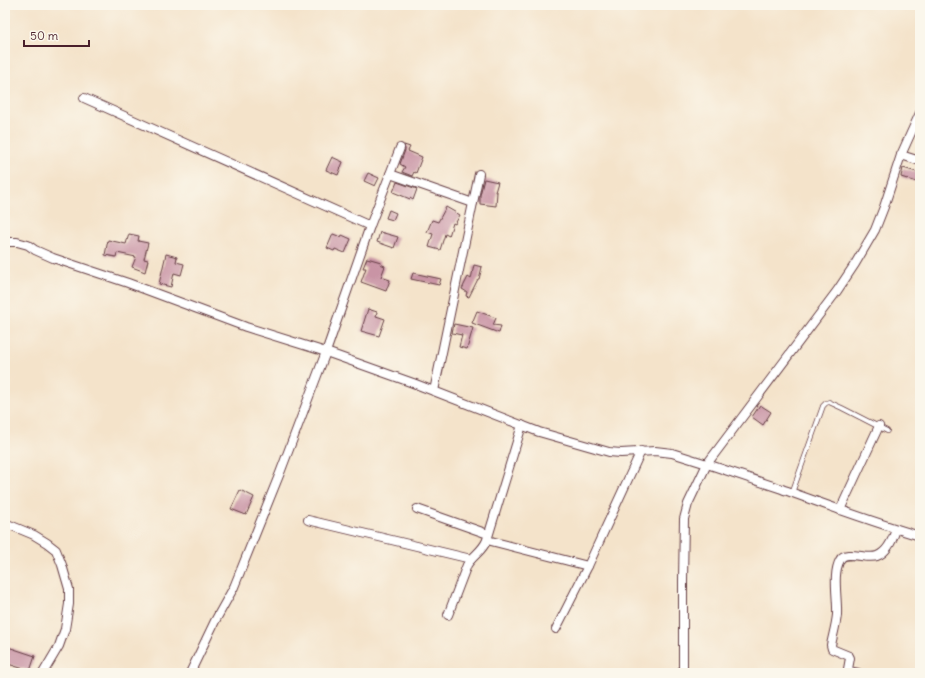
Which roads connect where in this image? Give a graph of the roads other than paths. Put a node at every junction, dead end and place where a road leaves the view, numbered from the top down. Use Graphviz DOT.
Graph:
graph roads {
  1 [pos="84,98"];
  2 [pos="920,113"];
  3 [pos="400,148"];
  4 [pos="901,155"];
  5 [pos="920,161"];
  6 [pos="390,174"];
  7 [pos="479,174"];
  8 [pos="473,203"];
  9 [pos="370,226"];
  10 [pos="6,242"];
  11 [pos="326,352"];
  12 [pos="434,391"];
  13 [pos="522,425"];
  14 [pos="879,426"];
  15 [pos="887,431"];
  16 [pos="641,451"];
  17 [pos="707,464"];
  18 [pos="792,493"];
  19 [pos="417,509"];
  20 [pos="840,510"];
  21 [pos="308,520"];
  22 [pos="5,523"];
  23 [pos="896,529"];
  24 [pos="920,536"];
  25 [pos="488,537"];
  26 [pos="470,560"];
  27 [pos="588,566"];
  28 [pos="448,615"];
  29 [pos="556,629"];
  30 [pos="43,673"];
  31 [pos="190,673"];
  32 [pos="683,673"];
  33 [pos="858,673"];
  1 -- 9 [label="street"];
  2 -- 4 [label="street"];
  3 -- 6 [label="street"];
  4 -- 5 [label="street"];
  4 -- 17 [label="street"];
  6 -- 8 [label="street"];
  6 -- 9 [label="street"];
  7 -- 8 [label="street"];
  8 -- 12 [label="street"];
  9 -- 11 [label="street"];
  10 -- 11 [label="street"];
  11 -- 12 [label="street"];
  11 -- 31 [label="street"];
  12 -- 13 [label="street"];
  13 -- 16 [label="street"];
  13 -- 25 [label="street"];
  14 -- 15 [label="lane"];
  14 -- 18 [label="lane"];
  14 -- 20 [label="street"];
  16 -- 17 [label="street"];
  16 -- 27 [label="street"];
  17 -- 18 [label="street"];
  17 -- 32 [label="street"];
  18 -- 20 [label="street"];
  19 -- 25 [label="street"];
  20 -- 23 [label="street"];
  21 -- 26 [label="street"];
  22 -- 30 [label="street"];
  23 -- 24 [label="street"];
  23 -- 33 [label="street"];
  25 -- 26 [label="street"];
  25 -- 27 [label="street"];
  26 -- 28 [label="street"];
  27 -- 29 [label="street"];
}
